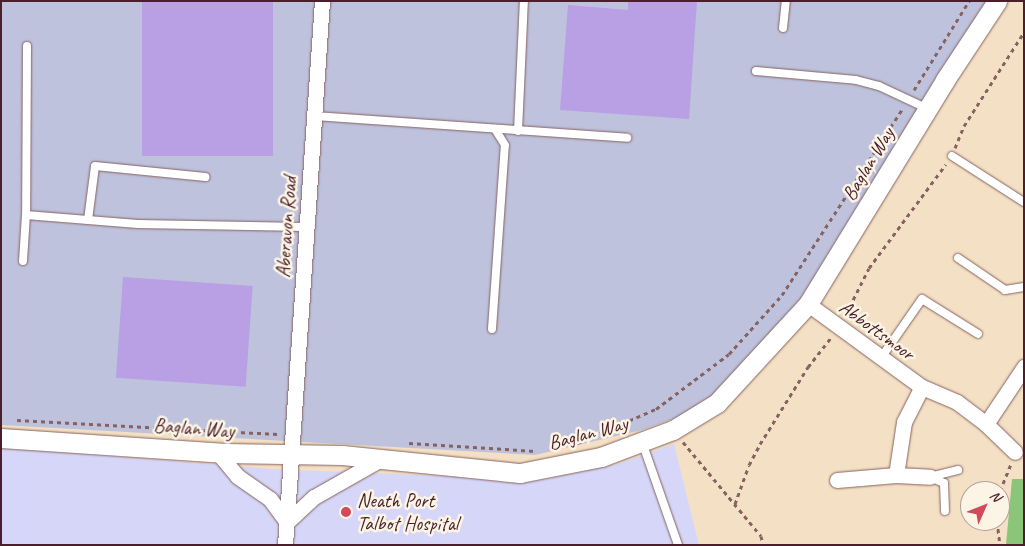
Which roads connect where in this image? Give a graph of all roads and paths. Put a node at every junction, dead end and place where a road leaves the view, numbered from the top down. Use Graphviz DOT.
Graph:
graph roads {
  1 [pos="322,1"];
  2 [pos="524,1"];
  3 [pos="786,1"];
  4 [pos="969,1"];
  5 [pos="997,1"];
  6 [pos="784,28"];
  7 [pos="1024,32"];
  8 [pos="28,46"];
  9 [pos="756,71"];
  10 [pos="908,100"];
  11 [pos="928,109"];
  12 [pos="315,116"];
  13 [pos="495,129"];
  14 [pos="518,130"];
  15 [pos="627,138"];
  16 [pos="952,156"];
  17 [pos="205,177"];
  18 [pos="1024,202"];
  19 [pos="26,215"];
  20 [pos="88,220"];
  21 [pos="306,227"];
  22 [pos="958,258"];
  23 [pos="23,261"];
  24 [pos="1024,287"];
  25 [pos="808,304"];
  26 [pos="840,328"];
  27 [pos="492,329"];
  28 [pos="978,334"];
  29 [pos="881,358"];
  30 [pos="1024,367"];
  31 [pos="922,387"];
  32 [pos="8,420"];
  33 [pos="986,424"];
  34 [pos="673,430"];
  35 [pos="294,435"];
  36 [pos="1,438"];
  37 [pos="642,442"];
  38 [pos="408,443"];
  39 [pos="577,443"];
  40 [pos="542,450"];
  41 [pos="1015,452"];
  42 [pos="218,453"];
  43 [pos="292,456"];
  44 [pos="381,459"];
  45 [pos="958,470"];
  46 [pos="896,475"];
  47 [pos="930,477"];
  48 [pos="837,480"];
  49 [pos="1004,481"];
  50 [pos="735,504"];
  51 [pos="945,511"];
  52 [pos="287,522"];
  53 [pos="998,531"];
  54 [pos="285,545"];
  55 [pos="678,545"];
  56 [pos="763,545"];
  57 [pos="1000,545"];
  1 -- 12 [label="street, Aberavon Road"];
  2 -- 14 [label="lane"];
  3 -- 6 [label="lane"];
  4 -- 10 [label="path"];
  5 -- 11 [label="street, Baglan Way"];
  7 -- 16 [label="path"];
  8 -- 19 [label="lane"];
  9 -- 10 [label="lane"];
  10 -- 11 [label="lane"];
  10 -- 39 [label="path"];
  11 -- 25 [label="street, Baglan Way"];
  12 -- 13 [label="lane"];
  12 -- 21 [label="street, Aberavon Road"];
  13 -- 14 [label="lane"];
  13 -- 27 [label="lane"];
  14 -- 15 [label="lane"];
  16 -- 18 [label="lane"];
  16 -- 26 [label="path"];
  17 -- 20 [label="lane"];
  19 -- 20 [label="lane"];
  19 -- 23 [label="lane"];
  20 -- 21 [label="lane"];
  21 -- 35 [label="street, Aberavon Road"];
  22 -- 24 [label="lane"];
  25 -- 26 [label="street, Abbottsmoor"];
  25 -- 34 [label="street, Baglan Way"];
  26 -- 29 [label="street, Abbottsmoor"];
  26 -- 50 [label="path"];
  28 -- 29 [label="lane"];
  29 -- 31 [label="street, Abbottsmoor"];
  30 -- 33 [label="street"];
  31 -- 33 [label="street, Abbottsmoor"];
  31 -- 46 [label="street, Abbottsmoor"];
  32 -- 35 [label="path"];
  33 -- 41 [label="street, Abbottsmoor"];
  34 -- 37 [label="street, Baglan Way"];
  34 -- 50 [label="path"];
  35 -- 43 [label="street, Aberavon Road"];
  36 -- 42 [label="street, Baglan Way"];
  37 -- 44 [label="street, Baglan Way"];
  37 -- 55 [label="lane"];
  38 -- 40 [label="path"];
  41 -- 49 [label="path"];
  42 -- 43 [label="street, Baglan Way"];
  42 -- 52 [label="street"];
  43 -- 44 [label="street, Baglan Way"];
  43 -- 52 [label="street, Aberavon Road"];
  44 -- 52 [label="street"];
  45 -- 47 [label="lane"];
  46 -- 47 [label="street"];
  46 -- 48 [label="street"];
  47 -- 51 [label="lane"];
  50 -- 56 [label="path"];
  52 -- 54 [label="street, Aberavon Road"];
  53 -- 57 [label="path"];
}
